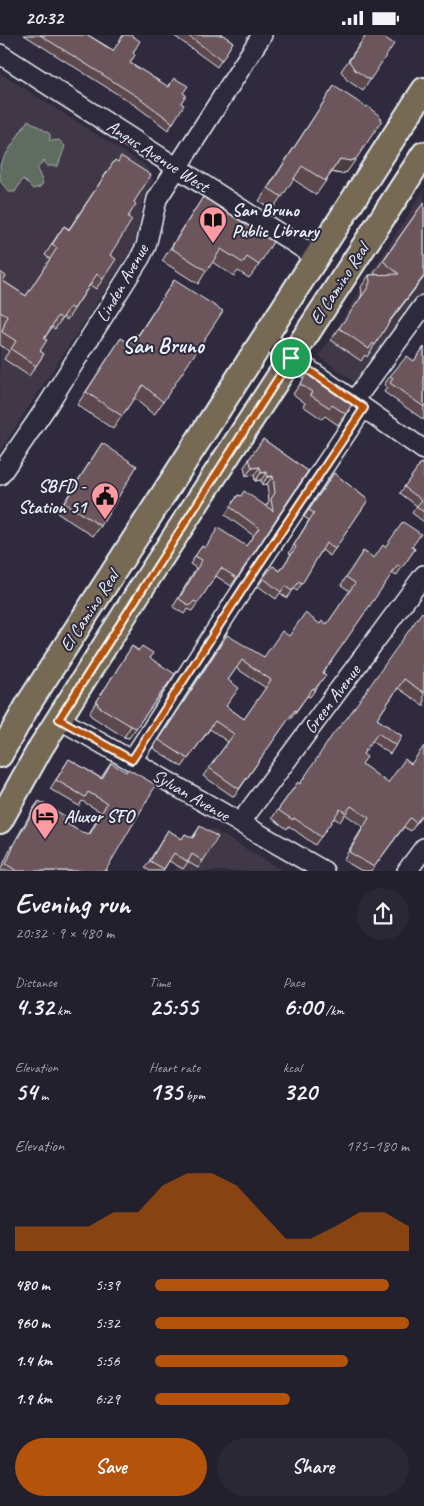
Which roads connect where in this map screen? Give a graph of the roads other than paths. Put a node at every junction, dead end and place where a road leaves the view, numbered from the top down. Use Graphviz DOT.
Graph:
graph roads {
  1 [pos="262,35"];
  2 [pos="0,54"];
  3 [pos="424,90"];
  4 [pos="424,154"];
  5 [pos="176,167"];
  6 [pos="316,257"];
  7 [pos="424,305"];
  8 [pos="264,338"];
  9 [pos="291,358"];
  10 [pos="359,404"];
  11 [pos="424,450"];
  12 [pos="0,475"];
  13 [pos="424,575"];
  14 [pos="59,719"];
  15 [pos="0,755"];
  16 [pos="132,760"];
  17 [pos="0,821"];
  18 [pos="240,823"];
  19 [pos="424,848"];
  20 [pos="324,871"];
  21 [pos="407,871"];
  1 -- 5 [label="street, Linden Avenue"];
  2 -- 5 [label="street, Angus Avenue West"];
  3 -- 6 [label="main road, El Camino Real"];
  4 -- 9 [label="main road, El Camino Real"];
  5 -- 6 [label="street, Angus Avenue West"];
  5 -- 12 [label="street, Linden Avenue"];
  6 -- 8 [label="main road, El Camino Real"];
  7 -- 10 [label="street"];
  8 -- 9 [label="street"];
  8 -- 15 [label="main road, El Camino Real"];
  9 -- 10 [label="street"];
  9 -- 14 [label="main road, El Camino Real"];
  10 -- 11 [label="street"];
  10 -- 16 [label="street"];
  13 -- 18 [label="street, Green Avenue"];
  14 -- 16 [label="street, Sylvan Avenue"];
  14 -- 17 [label="main road, El Camino Real"];
  16 -- 18 [label="street, Sylvan Avenue"];
  18 -- 20 [label="street, Sylvan Avenue"];
  19 -- 21 [label="street"];
}
